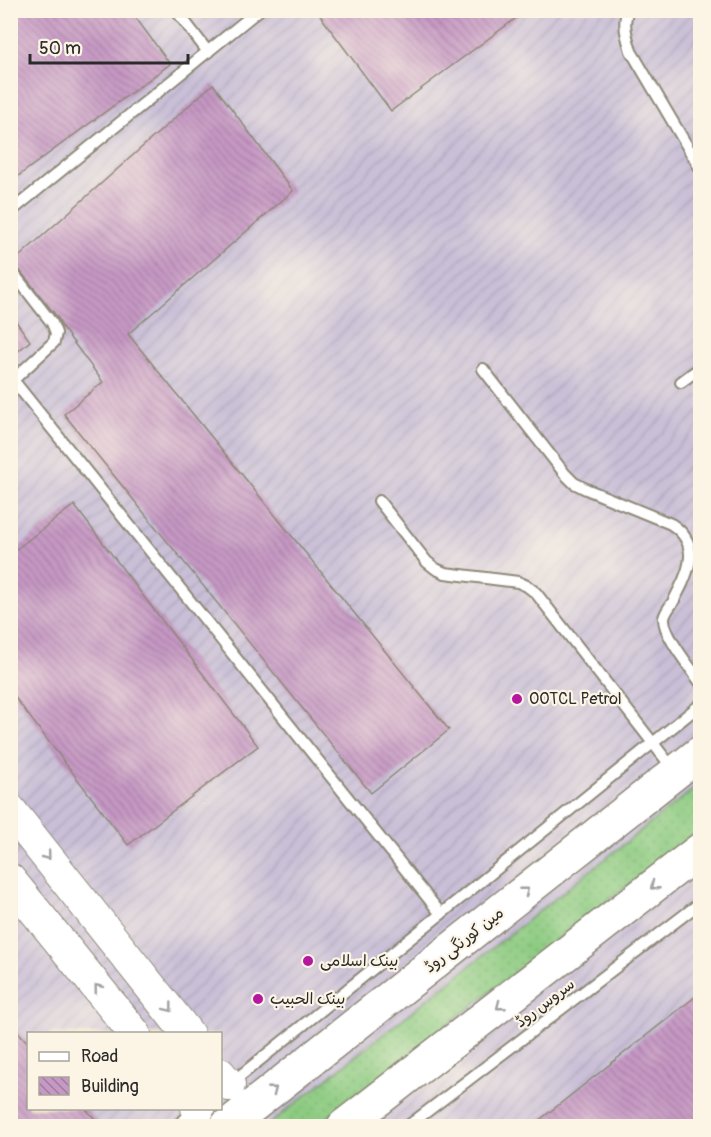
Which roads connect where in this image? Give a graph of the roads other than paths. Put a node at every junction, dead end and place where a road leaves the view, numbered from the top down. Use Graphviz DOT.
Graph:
graph roads {
  1 [pos="176,10"];
  2 [pos="259,10"];
  3 [pos="628,10"];
  4 [pos="208,52"];
  5 [pos="700,168"];
  6 [pos="10,212"];
  7 [pos="10,269"];
  8 [pos="700,368"];
  9 [pos="483,369"];
  10 [pos="12,381"];
  11 [pos="681,382"];
  12 [pos="379,501"];
  13 [pos="700,682"];
  14 [pos="700,705"];
  15 [pos="652,743"];
  16 [pos="688,763"];
  17 [pos="10,810"];
  18 [pos="700,850"];
  19 [pos="10,880"];
  20 [pos="700,903"];
  21 [pos="441,914"];
  22 [pos="133,1032"];
  23 [pos="186,1032"];
  24 [pos="222,1088"];
  25 [pos="227,1126"];
  26 [pos="344,1126"];
  27 [pos="408,1126"];
  1 -- 4 [label="lane"];
  2 -- 4 [label="lane"];
  3 -- 5 [label="lane"];
  4 -- 6 [label="lane"];
  7 -- 10 [label="lane"];
  8 -- 11 [label="lane"];
  9 -- 13 [label="lane"];
  10 -- 21 [label="lane"];
  12 -- 15 [label="lane"];
  14 -- 15 [label="lane"];
  15 -- 16 [label="lane"];
  15 -- 21 [label="lane"];
  25 -- 16 [label="main road, مین کورنگی روڈ, one-way"];
  17 -- 23 [label="street, one-way"];
  18 -- 26 [label="main road, one-way"];
  22 -- 19 [label="street, one-way"];
  20 -- 27 [label="lane, سروس روڈ"];
  21 -- 24 [label="lane"];
}
